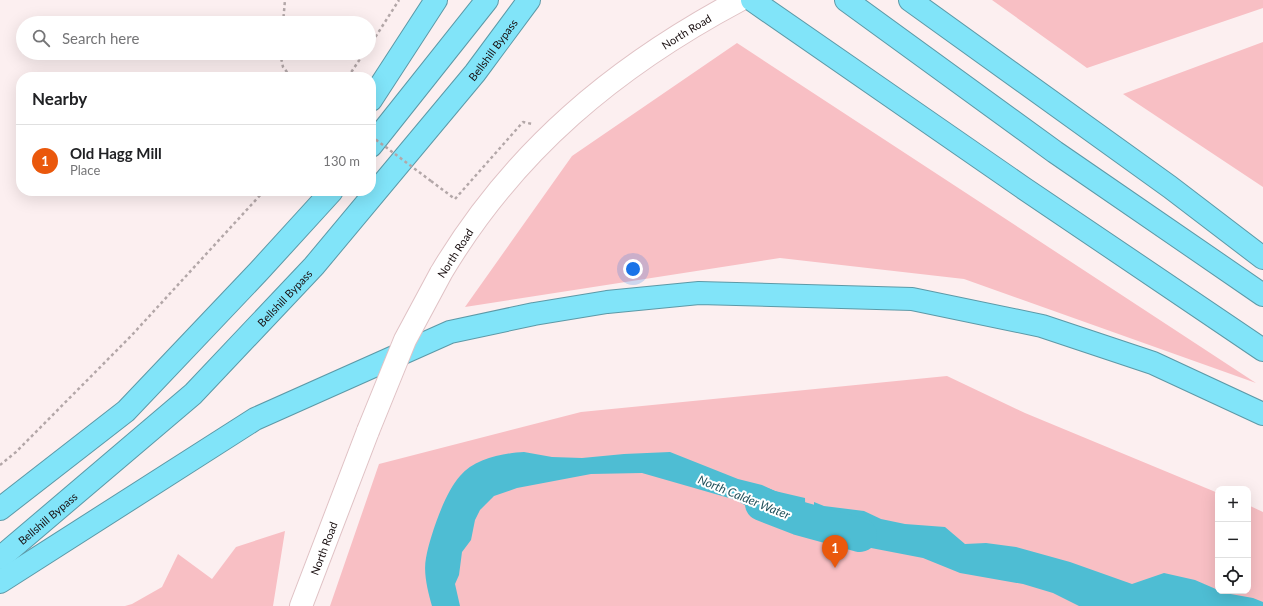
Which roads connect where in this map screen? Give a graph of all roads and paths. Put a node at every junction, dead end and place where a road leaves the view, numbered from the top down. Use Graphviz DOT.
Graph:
graph roads {
  1 [pos="285,0"];
  2 [pos="399,0"];
  3 [pos="436,0"];
  4 [pos="487,0"];
  5 [pos="529,0"];
  6 [pos="740,0"];
  7 [pos="752,0"];
  8 [pos="846,0"];
  9 [pos="910,0"];
  10 [pos="284,16"];
  11 [pos="376,35"];
  12 [pos="282,60"];
  13 [pos="359,60"];
  14 [pos="287,72"];
  15 [pos="351,72"];
  16 [pos="376,92"];
  17 [pos="535,125"];
  18 [pos="376,140"];
  19 [pos="376,140"];
  20 [pos="376,192"];
  21 [pos="259,196"];
  22 [pos="308,196"];
  23 [pos="327,196"];
  24 [pos="373,196"];
  25 [pos="1263,258"];
  26 [pos="259,271"];
  27 [pos="1263,295"];
  28 [pos="1263,350"];
  29 [pos="1263,414"];
  30 [pos="0,465"];
  31 [pos="0,509"];
  32 [pos="0,558"];
  33 [pos="0,582"];
  34 [pos="301,606"];
  1 -- 10 [label="path"];
  2 -- 11 [label="path"];
  3 -- 16 [label="highway"];
  4 -- 18 [label="highway"];
  5 -- 20 [label="highway, Bellshill Bypass"];
  6 -- 34 [label="main road, North Road, bridge"];
  7 -- 28 [label="highway"];
  8 -- 27 [label="highway"];
  9 -- 25 [label="highway"];
  12 -- 14 [label="path"];
  13 -- 15 [label="path"];
  17 -- 19 [label="path, bridge"];
  21 -- 30 [label="path"];
  22 -- 26 [label="highway"];
  23 -- 26 [label="highway"];
  24 -- 32 [label="highway, Bellshill Bypass"];
  26 -- 31 [label="highway"];
  29 -- 33 [label="highway"];
}
